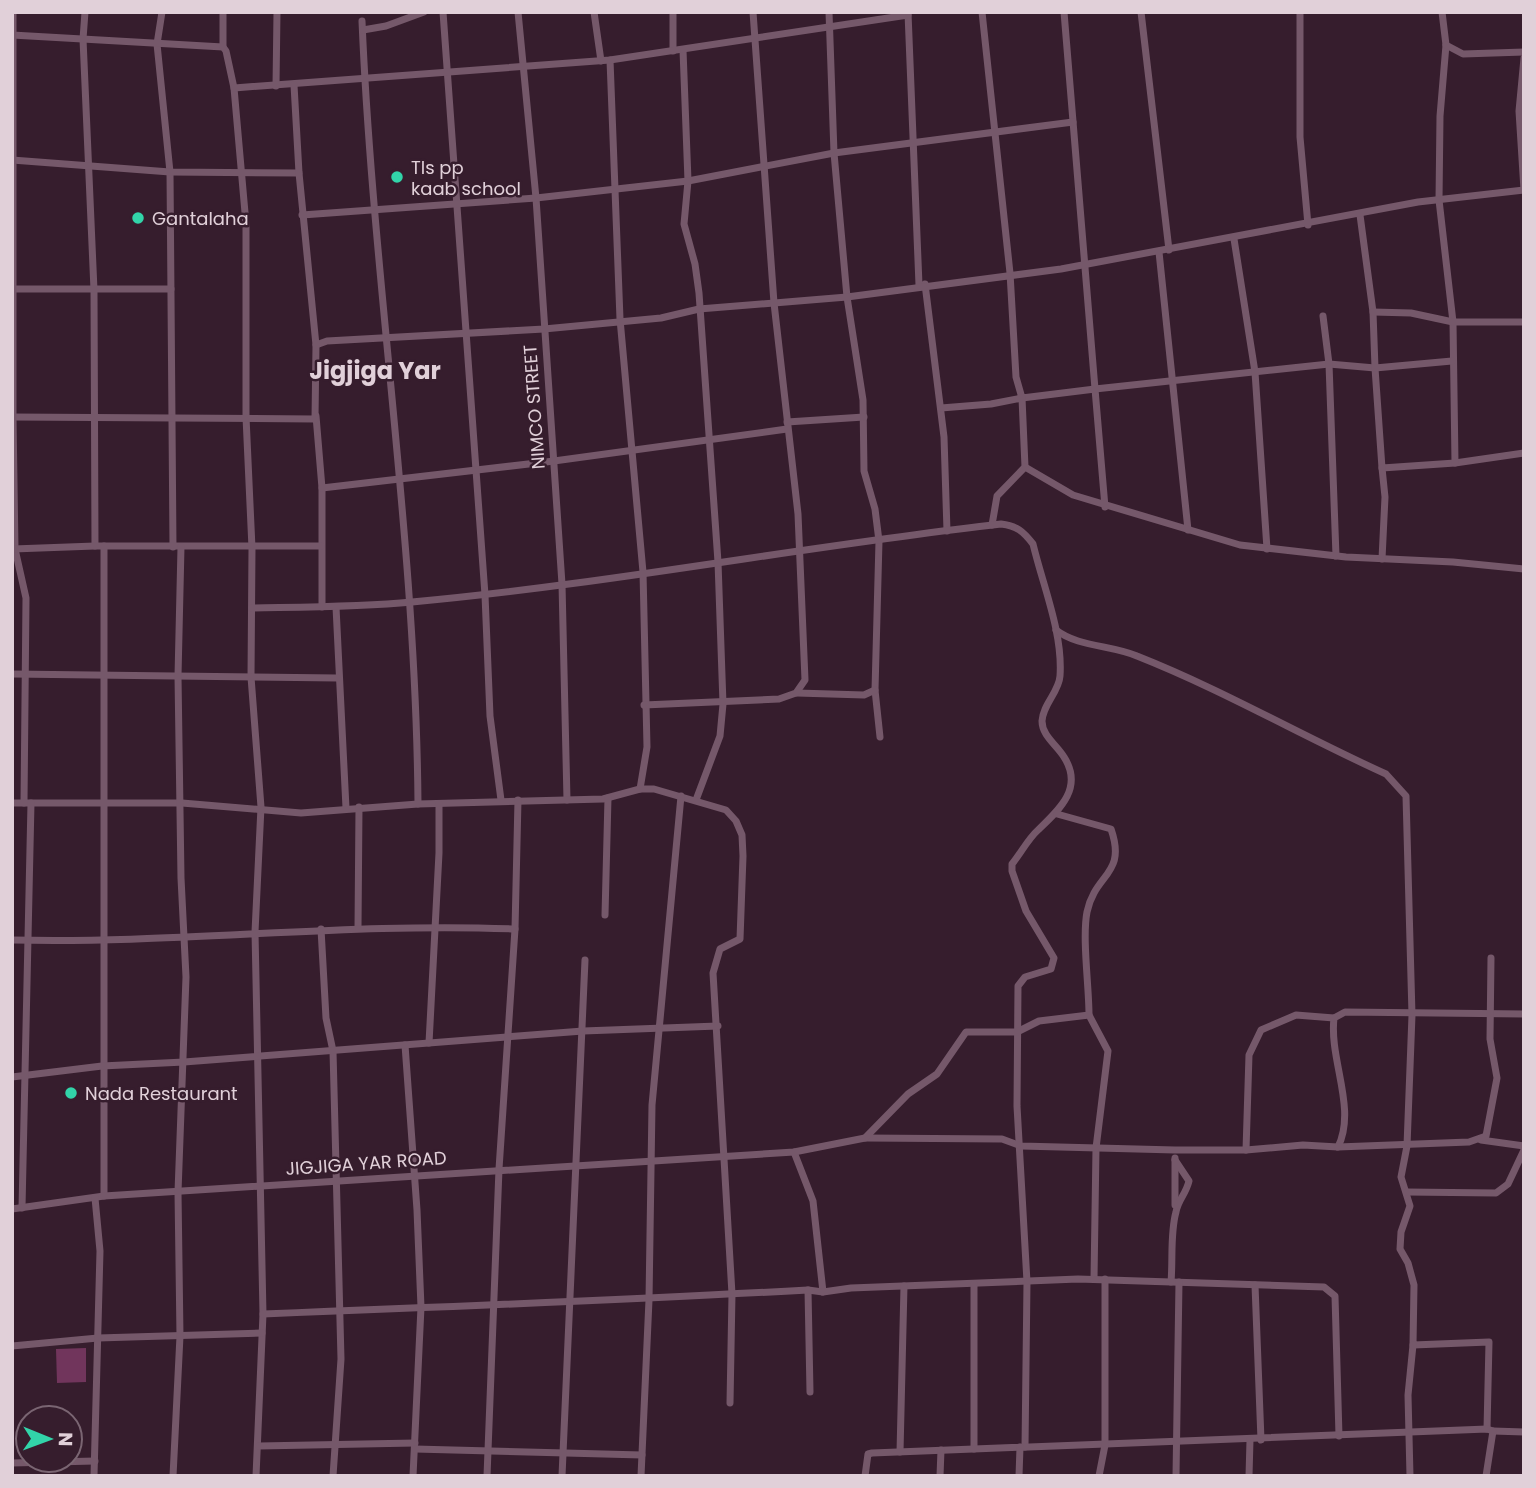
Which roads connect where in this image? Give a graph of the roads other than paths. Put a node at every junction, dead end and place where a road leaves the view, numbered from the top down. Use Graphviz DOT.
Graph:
graph roads {
  1 [pos="13,12"];
  2 [pos="85,12"];
  3 [pos="162,12"];
  4 [pos="223,12"];
  5 [pos="277,12"];
  6 [pos="424,12"];
  7 [pos="443,12"];
  8 [pos="518,12"];
  9 [pos="594,12"];
  10 [pos="673,12"];
  11 [pos="753,12"];
  12 [pos="829,12"];
  13 [pos="982,12"];
  14 [pos="1064,12"];
  15 [pos="1141,12"];
  16 [pos="1300,12"];
  17 [pos="1443,12"];
  18 [pos="908,14"];
  19 [pos="362,21"];
  20 [pos="830,25"];
  21 [pos="363,30"];
  22 [pos="13,35"];
  23 [pos="83,39"];
  24 [pos="757,40"];
  25 [pos="157,44"];
  26 [pos="1446,45"];
  27 [pos="223,47"];
  28 [pos="683,50"];
  29 [pos="673,51"];
  30 [pos="1524,52"];
  31 [pos="1524,58"];
  32 [pos="610,60"];
  33 [pos="601,61"];
  34 [pos="523,68"];
  35 [pos="446,71"];
  36 [pos="365,79"];
  37 [pos="294,85"];
  38 [pos="275,86"];
  39 [pos="234,88"];
  40 [pos="1073,122"];
  41 [pos="993,132"];
  42 [pos="915,142"];
  43 [pos="834,153"];
  44 [pos="13,160"];
  45 [pos="90,168"];
  46 [pos="764,168"];
  47 [pos="242,171"];
  48 [pos="170,172"];
  49 [pos="299,173"];
  50 [pos="688,181"];
  51 [pos="615,190"];
  52 [pos="1524,190"];
  53 [pos="536,198"];
  54 [pos="1439,200"];
  55 [pos="456,203"];
  56 [pos="373,208"];
  57 [pos="302,215"];
  58 [pos="1360,215"];
  59 [pos="1308,225"];
  60 [pos="1234,239"];
  61 [pos="1169,250"];
  62 [pos="1159,252"];
  63 [pos="1085,265"];
  64 [pos="1010,275"];
  65 [pos="922,285"];
  66 [pos="13,289"];
  67 [pos="171,289"];
  68 [pos="94,290"];
  69 [pos="847,297"];
  70 [pos="774,303"];
  71 [pos="699,309"];
  72 [pos="1373,312"];
  73 [pos="1323,316"];
  74 [pos="620,319"];
  75 [pos="1452,322"];
  76 [pos="1524,322"];
  77 [pos="544,329"];
  78 [pos="464,334"];
  79 [pos="388,340"];
  80 [pos="316,345"];
  81 [pos="1452,361"];
  82 [pos="1329,364"];
  83 [pos="1375,368"];
  84 [pos="1255,372"];
  85 [pos="1172,380"];
  86 [pos="1095,388"];
  87 [pos="1022,398"];
  88 [pos="941,408"];
  89 [pos="94,416"];
  90 [pos="173,416"];
  91 [pos="316,416"];
  92 [pos="13,417"];
  93 [pos="246,417"];
  94 [pos="864,417"];
  95 [pos="787,426"];
  96 [pos="708,438"];
  97 [pos="631,450"];
  98 [pos="1524,453"];
  99 [pos="554,461"];
  100 [pos="1455,463"];
  101 [pos="1025,467"];
  102 [pos="1382,468"];
  103 [pos="476,469"];
  104 [pos="398,480"];
  105 [pos="321,488"];
  106 [pos="1105,506"];
  107 [pos="992,525"];
  108 [pos="1188,530"];
  109 [pos="947,531"];
  110 [pos="879,541"];
  111 [pos="95,546"];
  112 [pos="104,546"];
  113 [pos="321,546"];
  114 [pos="177,547"];
  115 [pos="252,548"];
  116 [pos="14,549"];
  117 [pos="798,549"];
  118 [pos="1267,549"];
  119 [pos="1336,556"];
  120 [pos="1382,559"];
  121 [pos="718,562"];
  122 [pos="1524,569"];
  123 [pos="643,572"];
  124 [pos="562,584"];
  125 [pos="485,595"];
  126 [pos="410,603"];
  127 [pos="322,607"];
  128 [pos="335,607"];
  129 [pos="252,608"];
  130 [pos="1056,630"];
  131 [pos="12,674"];
  132 [pos="26,675"];
  133 [pos="104,676"];
  134 [pos="178,676"];
  135 [pos="251,677"];
  136 [pos="337,678"];
  137 [pos="875,690"];
  138 [pos="796,693"];
  139 [pos="723,704"];
  140 [pos="645,705"];
  141 [pos="880,737"];
  142 [pos="640,789"];
  143 [pos="681,796"];
  144 [pos="608,798"];
  145 [pos="501,800"];
  146 [pos="518,800"];
  147 [pos="567,800"];
  148 [pos="696,800"];
  149 [pos="12,803"];
  150 [pos="28,803"];
  151 [pos="105,803"];
  152 [pos="182,803"];
  153 [pos="418,804"];
  154 [pos="439,804"];
  155 [pos="261,807"];
  156 [pos="359,807"];
  157 [pos="346,808"];
  158 [pos="1057,814"];
  159 [pos="605,915"];
  160 [pos="435,925"];
  161 [pos="358,928"];
  162 [pos="321,929"];
  163 [pos="515,929"];
  164 [pos="255,932"];
  165 [pos="184,937"];
  166 [pos="105,939"];
  167 [pos="12,940"];
  168 [pos="28,940"];
  169 [pos="1491,958"];
  170 [pos="585,960"];
  171 [pos="1524,1014"];
  172 [pos="1089,1015"];
  173 [pos="1412,1015"];
  174 [pos="1491,1015"];
  175 [pos="1334,1018"];
  176 [pos="718,1026"];
  177 [pos="657,1028"];
  178 [pos="583,1031"];
  179 [pos="1017,1032"];
  180 [pos="507,1038"];
  181 [pos="429,1043"];
  182 [pos="405,1045"];
  183 [pos="333,1051"];
  184 [pos="259,1056"];
  185 [pos="184,1062"];
  186 [pos="102,1066"];
  187 [pos="25,1076"];
  188 [pos="12,1077"];
  189 [pos="865,1138"];
  190 [pos="1481,1140"];
  191 [pos="1021,1146"];
  192 [pos="1407,1146"];
  193 [pos="1338,1147"];
  194 [pos="1096,1148"];
  195 [pos="1524,1148"];
  196 [pos="1175,1150"];
  197 [pos="1246,1150"];
  198 [pos="794,1152"];
  199 [pos="724,1155"];
  200 [pos="649,1160"];
  201 [pos="1175,1160"];
  202 [pos="577,1165"];
  203 [pos="499,1168"];
  204 [pos="413,1175"];
  205 [pos="338,1181"];
  206 [pos="262,1186"];
  207 [pos="178,1192"];
  208 [pos="1407,1192"];
  209 [pos="104,1196"];
  210 [pos="95,1198"];
  211 [pos="12,1209"];
  212 [pos="22,1209"];
  213 [pos="1174,1216"];
  214 [pos="1094,1279"];
  215 [pos="1105,1279"];
  216 [pos="1027,1282"];
  217 [pos="1175,1282"];
  218 [pos="974,1284"];
  219 [pos="1255,1285"];
  220 [pos="904,1286"];
  221 [pos="808,1290"];
  222 [pos="823,1292"];
  223 [pos="732,1294"];
  224 [pos="649,1300"];
  225 [pos="571,1302"];
  226 [pos="496,1303"];
  227 [pos="421,1307"];
  228 [pos="341,1311"];
  229 [pos="263,1314"];
  230 [pos="262,1333"];
  231 [pos="180,1336"];
  232 [pos="98,1338"];
  233 [pos="1413,1345"];
  234 [pos="12,1346"];
  235 [pos="810,1392"];
  236 [pos="730,1403"];
  237 [pos="1490,1430"];
  238 [pos="1524,1432"];
  239 [pos="1411,1433"];
  240 [pos="1339,1436"];
  241 [pos="1250,1440"];
  242 [pos="1261,1440"];
  243 [pos="1178,1443"];
  244 [pos="1105,1445"];
  245 [pos="259,1446"];
  246 [pos="335,1446"];
  247 [pos="415,1446"];
  248 [pos="1022,1447"];
  249 [pos="974,1449"];
  250 [pos="489,1450"];
  251 [pos="940,1450"];
  252 [pos="563,1452"];
  253 [pos="900,1452"];
  254 [pos="642,1455"];
  255 [pos="94,1461"];
  256 [pos="12,1463"];
  257 [pos="94,1476"];
  258 [pos="173,1476"];
  259 [pos="256,1476"];
  260 [pos="333,1476"];
  261 [pos="413,1476"];
  262 [pos="487,1476"];
  263 [pos="562,1476"];
  264 [pos="641,1476"];
  265 [pos="865,1476"];
  266 [pos="940,1476"];
  267 [pos="1019,1476"];
  268 [pos="1099,1476"];
  269 [pos="1176,1476"];
  270 [pos="1249,1476"];
  271 [pos="1410,1476"];
  272 [pos="1486,1476"];
  1 -- 22 [label="street"];
  2 -- 23 [label="street"];
  3 -- 25 [label="street"];
  4 -- 27 [label="street"];
  5 -- 38 [label="street"];
  6 -- 21 [label="street"];
  7 -- 35 [label="street"];
  8 -- 34 [label="street, NIMCO STREET"];
  9 -- 33 [label="street"];
  10 -- 29 [label="street"];
  11 -- 24 [label="street"];
  12 -- 20 [label="street"];
  13 -- 41 [label="street"];
  14 -- 40 [label="street"];
  15 -- 61 [label="street"];
  16 -- 59 [label="street"];
  17 -- 26 [label="street"];
  18 -- 20 [label="street"];
  18 -- 42 [label="street"];
  19 -- 21 [label="street"];
  20 -- 24 [label="street"];
  20 -- 43 [label="street"];
  21 -- 36 [label="street"];
  22 -- 23 [label="street"];
  22 -- 44 [label="street"];
  23 -- 25 [label="street"];
  23 -- 45 [label="street"];
  24 -- 28 [label="street"];
  24 -- 46 [label="street"];
  25 -- 27 [label="street"];
  25 -- 48 [label="street"];
  26 -- 30 [label="street"];
  26 -- 54 [label="street"];
  27 -- 39 [label="street"];
  28 -- 29 [label="street"];
  28 -- 50 [label="street"];
  29 -- 32 [label="street"];
  31 -- 52 [label="street"];
  32 -- 33 [label="street"];
  32 -- 51 [label="street"];
  33 -- 34 [label="street"];
  34 -- 35 [label="street"];
  34 -- 53 [label="street, NIMCO STREET"];
  35 -- 36 [label="street"];
  35 -- 55 [label="street"];
  36 -- 37 [label="street"];
  36 -- 56 [label="street"];
  37 -- 38 [label="street"];
  37 -- 49 [label="street"];
  38 -- 39 [label="street"];
  39 -- 47 [label="street"];
  40 -- 41 [label="street"];
  40 -- 63 [label="street"];
  41 -- 42 [label="street"];
  41 -- 64 [label="street"];
  42 -- 43 [label="street"];
  42 -- 65 [label="street"];
  43 -- 46 [label="street"];
  43 -- 69 [label="street"];
  44 -- 45 [label="street"];
  44 -- 66 [label="street"];
  45 -- 48 [label="street"];
  45 -- 68 [label="street"];
  46 -- 50 [label="street"];
  46 -- 70 [label="street"];
  47 -- 48 [label="street"];
  47 -- 49 [label="street"];
  47 -- 93 [label="street"];
  48 -- 67 [label="street"];
  49 -- 57 [label="street"];
  50 -- 51 [label="street"];
  50 -- 71 [label="street"];
  51 -- 53 [label="street"];
  51 -- 74 [label="street"];
  52 -- 54 [label="street"];
  53 -- 55 [label="street"];
  53 -- 77 [label="street, NIMCO STREET"];
  54 -- 58 [label="street"];
  54 -- 75 [label="street"];
  55 -- 56 [label="street"];
  55 -- 78 [label="street"];
  56 -- 57 [label="street"];
  56 -- 79 [label="street"];
  57 -- 80 [label="street"];
  58 -- 59 [label="street"];
  58 -- 72 [label="street"];
  59 -- 60 [label="street"];
  60 -- 61 [label="street"];
  60 -- 84 [label="street"];
  61 -- 62 [label="street"];
  62 -- 63 [label="street"];
  62 -- 85 [label="street"];
  63 -- 64 [label="street"];
  63 -- 86 [label="street"];
  64 -- 65 [label="street"];
  64 -- 87 [label="street"];
  65 -- 69 [label="street"];
  65 -- 88 [label="street"];
  66 -- 68 [label="street"];
  66 -- 92 [label="street"];
  67 -- 68 [label="street"];
  67 -- 90 [label="street"];
  68 -- 89 [label="street"];
  69 -- 70 [label="street"];
  69 -- 94 [label="street"];
  70 -- 71 [label="street"];
  70 -- 95 [label="street"];
  71 -- 74 [label="street"];
  71 -- 96 [label="street"];
  72 -- 75 [label="street"];
  72 -- 83 [label="street"];
  73 -- 82 [label="street"];
  74 -- 77 [label="street"];
  74 -- 97 [label="street"];
  75 -- 76 [label="street"];
  75 -- 81 [label="street"];
  77 -- 78 [label="street"];
  77 -- 99 [label="street, NIMCO STREET"];
  78 -- 79 [label="street"];
  78 -- 103 [label="street"];
  79 -- 80 [label="street"];
  79 -- 104 [label="street"];
  80 -- 91 [label="street"];
  81 -- 83 [label="street"];
  81 -- 100 [label="street"];
  82 -- 83 [label="street"];
  82 -- 84 [label="street"];
  82 -- 119 [label="street"];
  83 -- 102 [label="street"];
  84 -- 85 [label="street"];
  84 -- 118 [label="street"];
  85 -- 86 [label="street"];
  85 -- 108 [label="street"];
  86 -- 87 [label="street"];
  86 -- 106 [label="street"];
  87 -- 88 [label="street"];
  87 -- 101 [label="street"];
  88 -- 109 [label="street"];
  89 -- 90 [label="street"];
  89 -- 92 [label="street"];
  89 -- 111 [label="street"];
  90 -- 93 [label="street"];
  90 -- 114 [label="street"];
  91 -- 93 [label="street"];
  91 -- 105 [label="street"];
  92 -- 116 [label="street"];
  93 -- 115 [label="street"];
  94 -- 95 [label="street"];
  94 -- 110 [label="street"];
  95 -- 96 [label="street"];
  95 -- 117 [label="street"];
  96 -- 97 [label="street"];
  96 -- 121 [label="street"];
  97 -- 99 [label="street"];
  97 -- 123 [label="street"];
  98 -- 100 [label="street"];
  99 -- 103 [label="street"];
  99 -- 124 [label="street, NIMCO STREET"];
  100 -- 102 [label="street"];
  101 -- 106 [label="street"];
  101 -- 107 [label="street"];
  102 -- 120 [label="street"];
  103 -- 104 [label="street"];
  103 -- 125 [label="street"];
  104 -- 105 [label="street"];
  104 -- 126 [label="street"];
  105 -- 113 [label="street"];
  106 -- 108 [label="street"];
  107 -- 109 [label="street"];
  107 -- 130 [label="street"];
  108 -- 118 [label="street"];
  109 -- 110 [label="street"];
  110 -- 117 [label="street"];
  110 -- 137 [label="street"];
  111 -- 112 [label="street"];
  111 -- 116 [label="street"];
  112 -- 114 [label="street"];
  112 -- 133 [label="street"];
  113 -- 115 [label="street"];
  113 -- 127 [label="street"];
  114 -- 115 [label="street"];
  114 -- 134 [label="street"];
  115 -- 129 [label="street"];
  116 -- 132 [label="street"];
  117 -- 121 [label="street"];
  117 -- 138 [label="street"];
  118 -- 119 [label="street"];
  119 -- 120 [label="street"];
  120 -- 122 [label="street"];
  121 -- 123 [label="street"];
  121 -- 139 [label="street"];
  123 -- 124 [label="street"];
  123 -- 140 [label="street"];
  124 -- 125 [label="street"];
  124 -- 147 [label="street, NIMCO STREET"];
  125 -- 126 [label="street"];
  125 -- 145 [label="street"];
  126 -- 128 [label="street"];
  126 -- 153 [label="street"];
  127 -- 128 [label="street"];
  127 -- 129 [label="street"];
  128 -- 136 [label="street"];
  129 -- 135 [label="street"];
  130 -- 158 [label="street"];
  130 -- 173 [label="street"];
  131 -- 132 [label="street"];
  132 -- 133 [label="street"];
  132 -- 150 [label="street"];
  133 -- 134 [label="street"];
  133 -- 151 [label="street"];
  134 -- 135 [label="street"];
  134 -- 152 [label="street"];
  135 -- 136 [label="street"];
  135 -- 155 [label="street"];
  136 -- 157 [label="street"];
  137 -- 138 [label="street"];
  137 -- 141 [label="street"];
  138 -- 139 [label="street"];
  139 -- 140 [label="street"];
  139 -- 148 [label="street"];
  140 -- 142 [label="street"];
  142 -- 143 [label="street"];
  142 -- 144 [label="street"];
  143 -- 148 [label="street"];
  143 -- 177 [label="street"];
  144 -- 147 [label="street"];
  144 -- 159 [label="street"];
  145 -- 146 [label="street"];
  145 -- 154 [label="street"];
  146 -- 147 [label="street"];
  146 -- 163 [label="street"];
  148 -- 176 [label="street"];
  149 -- 150 [label="street"];
  150 -- 151 [label="street"];
  150 -- 168 [label="street"];
  151 -- 152 [label="street"];
  151 -- 166 [label="street"];
  152 -- 155 [label="street"];
  152 -- 165 [label="street"];
  153 -- 154 [label="street"];
  153 -- 156 [label="street"];
  154 -- 160 [label="street"];
  155 -- 157 [label="street"];
  155 -- 164 [label="street"];
  156 -- 157 [label="street"];
  156 -- 161 [label="street"];
  158 -- 172 [label="street"];
  158 -- 179 [label="street"];
  160 -- 161 [label="street"];
  160 -- 163 [label="street"];
  160 -- 181 [label="street"];
  161 -- 162 [label="street"];
  162 -- 164 [label="street"];
  162 -- 183 [label="street"];
  163 -- 180 [label="street"];
  164 -- 165 [label="street"];
  164 -- 184 [label="street"];
  165 -- 166 [label="street"];
  165 -- 185 [label="street"];
  166 -- 168 [label="street"];
  166 -- 186 [label="street"];
  167 -- 168 [label="street"];
  168 -- 187 [label="street"];
  169 -- 174 [label="street"];
  170 -- 178 [label="street"];
  171 -- 174 [label="street"];
  172 -- 179 [label="street"];
  172 -- 194 [label="street"];
  173 -- 174 [label="street"];
  173 -- 175 [label="street"];
  173 -- 192 [label="street"];
  174 -- 190 [label="street"];
  175 -- 193 [label="street"];
  175 -- 197 [label="street"];
  176 -- 177 [label="street"];
  176 -- 199 [label="street"];
  177 -- 178 [label="street"];
  177 -- 200 [label="street"];
  178 -- 180 [label="street"];
  178 -- 202 [label="street"];
  179 -- 189 [label="street"];
  179 -- 191 [label="street"];
  180 -- 181 [label="street"];
  180 -- 203 [label="street"];
  181 -- 182 [label="street"];
  182 -- 183 [label="street"];
  182 -- 204 [label="street"];
  183 -- 184 [label="street"];
  183 -- 205 [label="street"];
  184 -- 185 [label="street"];
  184 -- 206 [label="street"];
  185 -- 186 [label="street"];
  185 -- 207 [label="street"];
  186 -- 187 [label="street"];
  186 -- 209 [label="street"];
  187 -- 188 [label="street"];
  187 -- 212 [label="street"];
  189 -- 191 [label="street, JIGJIGA YAR ROAD"];
  189 -- 198 [label="street, JIGJIGA YAR ROAD"];
  190 -- 192 [label="street, JIGJIGA YAR ROAD"];
  190 -- 195 [label="street, JIGJIGA YAR ROAD"];
  191 -- 194 [label="street, JIGJIGA YAR ROAD"];
  191 -- 216 [label="street"];
  192 -- 193 [label="street, JIGJIGA YAR ROAD"];
  192 -- 208 [label="street"];
  193 -- 197 [label="street, JIGJIGA YAR ROAD"];
  194 -- 196 [label="street, JIGJIGA YAR ROAD"];
  194 -- 214 [label="street"];
  195 -- 208 [label="street"];
  196 -- 197 [label="street, JIGJIGA YAR ROAD"];
  196 -- 201 [label="street"];
  198 -- 199 [label="street, JIGJIGA YAR ROAD"];
  198 -- 222 [label="street"];
  199 -- 200 [label="street, JIGJIGA YAR ROAD"];
  199 -- 223 [label="street"];
  200 -- 202 [label="street, JIGJIGA YAR ROAD"];
  200 -- 224 [label="street"];
  201 -- 213 [label="street"];
  201 -- 213 [label="street"];
  202 -- 203 [label="street, JIGJIGA YAR ROAD"];
  202 -- 225 [label="street"];
  203 -- 204 [label="street, JIGJIGA YAR ROAD"];
  203 -- 226 [label="street"];
  204 -- 205 [label="street, JIGJIGA YAR ROAD"];
  204 -- 227 [label="street"];
  205 -- 206 [label="street, JIGJIGA YAR ROAD"];
  205 -- 228 [label="street"];
  206 -- 207 [label="street, JIGJIGA YAR ROAD"];
  206 -- 229 [label="street"];
  207 -- 209 [label="street, JIGJIGA YAR ROAD"];
  207 -- 231 [label="street"];
  208 -- 233 [label="street"];
  209 -- 210 [label="street, JIGJIGA YAR ROAD"];
  210 -- 212 [label="street, JIGJIGA YAR ROAD"];
  210 -- 232 [label="street"];
  211 -- 212 [label="street, JIGJIGA YAR ROAD"];
  213 -- 217 [label="street"];
  214 -- 215 [label="street"];
  214 -- 216 [label="street"];
  215 -- 217 [label="street"];
  215 -- 244 [label="street"];
  216 -- 218 [label="street"];
  216 -- 248 [label="street"];
  217 -- 219 [label="street"];
  217 -- 243 [label="street"];
  218 -- 220 [label="street"];
  218 -- 249 [label="street"];
  219 -- 240 [label="street"];
  219 -- 242 [label="street"];
  220 -- 222 [label="street"];
  220 -- 253 [label="street"];
  221 -- 222 [label="street"];
  221 -- 223 [label="street"];
  221 -- 235 [label="street"];
  223 -- 224 [label="street"];
  223 -- 236 [label="street"];
  224 -- 225 [label="street"];
  224 -- 254 [label="street"];
  225 -- 226 [label="street"];
  225 -- 252 [label="street"];
  226 -- 227 [label="street"];
  226 -- 250 [label="street"];
  227 -- 228 [label="street"];
  227 -- 247 [label="street"];
  228 -- 229 [label="street"];
  228 -- 246 [label="street"];
  229 -- 230 [label="street"];
  230 -- 231 [label="street"];
  230 -- 245 [label="street"];
  231 -- 232 [label="street"];
  231 -- 258 [label="street"];
  232 -- 234 [label="street"];
  232 -- 255 [label="street"];
  233 -- 237 [label="street"];
  233 -- 239 [label="street"];
  237 -- 238 [label="street"];
  237 -- 239 [label="street"];
  237 -- 272 [label="street"];
  239 -- 240 [label="street"];
  239 -- 271 [label="street"];
  240 -- 242 [label="street"];
  241 -- 242 [label="street"];
  241 -- 243 [label="street"];
  241 -- 270 [label="street"];
  243 -- 244 [label="street"];
  243 -- 269 [label="street"];
  244 -- 248 [label="street"];
  244 -- 268 [label="street"];
  245 -- 246 [label="street"];
  245 -- 259 [label="street"];
  246 -- 247 [label="street"];
  246 -- 260 [label="street"];
  247 -- 250 [label="street"];
  247 -- 261 [label="street"];
  248 -- 249 [label="street"];
  248 -- 267 [label="street"];
  249 -- 251 [label="street"];
  250 -- 252 [label="street"];
  250 -- 262 [label="street"];
  251 -- 253 [label="street"];
  251 -- 266 [label="street"];
  252 -- 254 [label="street"];
  252 -- 263 [label="street"];
  253 -- 265 [label="street"];
  254 -- 264 [label="street"];
  255 -- 256 [label="street"];
  255 -- 257 [label="street"];
}
